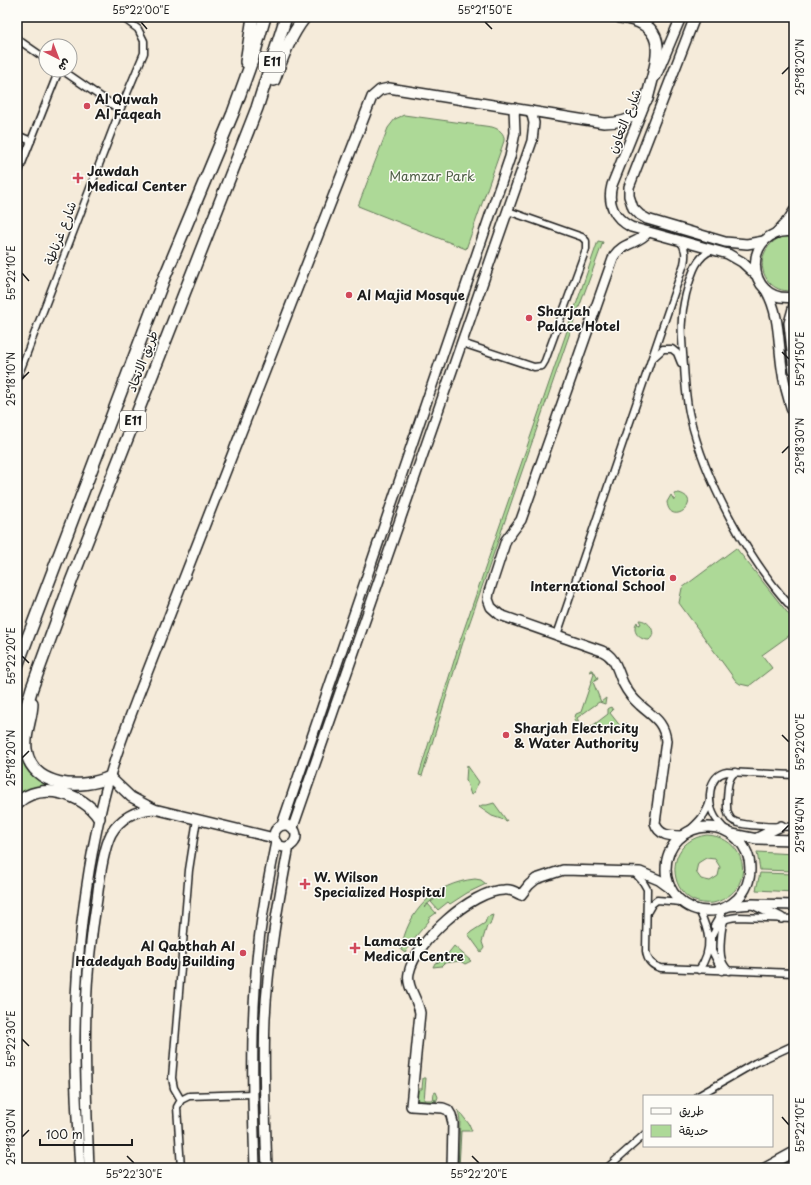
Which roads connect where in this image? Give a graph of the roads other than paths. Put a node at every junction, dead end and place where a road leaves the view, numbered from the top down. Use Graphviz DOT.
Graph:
graph roads {
  1 [pos="122,17"];
  2 [pos="254,17"];
  3 [pos="265,17"];
  4 [pos="286,17"];
  5 [pos="305,17"];
  6 [pos="620,17"];
  7 [pos="682,17"];
  8 [pos="695,17"];
  9 [pos="17,39"];
  10 [pos="38,53"];
  11 [pos="57,78"];
  12 [pos="72,78"];
  13 [pos="240,93"];
  14 [pos="647,99"];
  15 [pos="257,108"];
  16 [pos="514,108"];
  17 [pos="120,110"];
  18 [pos="531,111"];
  19 [pos="641,112"];
  20 [pos="17,135"];
  21 [pos="31,141"];
  22 [pos="17,176"];
  23 [pos="508,211"];
  24 [pos="794,211"];
  25 [pos="640,215"];
  26 [pos="634,228"];
  27 [pos="648,232"];
  28 [pos="794,232"];
  29 [pos="775,234"];
  30 [pos="680,241"];
  31 [pos="764,241"];
  32 [pos="713,250"];
  33 [pos="756,276"];
  34 [pos="766,290"];
  35 [pos="794,297"];
  36 [pos="794,304"];
  37 [pos="659,338"];
  38 [pos="681,340"];
  39 [pos="462,343"];
  40 [pos="669,348"];
  41 [pos="650,361"];
  42 [pos="794,370"];
  43 [pos="684,372"];
  44 [pos="17,379"];
  45 [pos="794,416"];
  46 [pos="794,610"];
  47 [pos="557,635"];
  48 [pos="17,666"];
  49 [pos="32,688"];
  50 [pos="17,738"];
  51 [pos="734,772"];
  52 [pos="794,775"];
  53 [pos="110,777"];
  54 [pos="711,798"];
  55 [pos="17,803"];
  56 [pos="154,809"];
  57 [pos="99,818"];
  58 [pos="197,820"];
  59 [pos="282,825"];
  60 [pos="781,826"];
  61 [pos="292,827"];
  62 [pos="794,827"];
  63 [pos="729,833"];
  64 [pos="684,834"];
  65 [pos="757,838"];
  66 [pos="275,840"];
  67 [pos="794,840"];
  68 [pos="289,846"];
  69 [pos="633,872"];
  70 [pos="670,888"];
  71 [pos="682,902"];
  72 [pos="753,904"];
  73 [pos="794,905"];
  74 [pos="726,907"];
  75 [pos="699,910"];
  76 [pos="646,914"];
  77 [pos="781,918"];
  78 [pos="725,919"];
  79 [pos="794,919"];
  80 [pos="712,937"];
  81 [pos="710,946"];
  82 [pos="699,970"];
  83 [pos="725,971"];
  84 [pos="794,973"];
  85 [pos="254,991"];
  86 [pos="265,1017"];
  87 [pos="794,1045"];
  88 [pos="253,1094"];
  89 [pos="700,1095"];
  90 [pos="181,1100"];
  91 [pos="643,1136"];
  92 [pos="794,1152"];
  93 [pos="794,1166"];
  94 [pos="80,1168"];
  95 [pos="89,1168"];
  96 [pos="181,1168"];
  97 [pos="255,1168"];
  98 [pos="267,1168"];
  99 [pos="452,1168"];
  100 [pos="607,1168"];
  101 [pos="765,1168"];
  102 [pos="790,1168"];
  1 -- 17 [label="street, شارع غرناطة"];
  2 -- 13 [label="highway"];
  3 -- 13 [label="highway, طريق الاتحاد / E11"];
  4 -- 15 [label="highway, طريق الاتحاد / E11"];
  5 -- 15 [label="highway"];
  6 -- 14 [label="highway"];
  7 -- 14 [label="street, شارع التعاون"];
  8 -- 25 [label="street"];
  9 -- 10 [label="street"];
  11 -- 21 [label="street"];
  12 -- 17 [label="street"];
  13 -- 48 [label="highway, طريق الاتحاد / E11"];
  14 -- 19 [label="street, شارع التعاون"];
  15 -- 49 [label="highway, طريق الاتحاد / E11"];
  16 -- 18 [label="street"];
  16 -- 53 [label="street"];
  16 -- 59 [label="street"];
  17 -- 44 [label="street, شارع غرناطة"];
  18 -- 19 [label="street"];
  18 -- 23 [label="street"];
  19 -- 26 [label="street, شارع التعاون"];
  20 -- 21 [label="street"];
  21 -- 22 [label="street"];
  23 -- 39 [label="street"];
  23 -- 39 [label="street"];
  24 -- 29 [label="street"];
  25 -- 26 [label="street"];
  25 -- 31 [label="street"];
  26 -- 27 [label="street, شارع التعاون"];
  27 -- 30 [label="street, شارع التعاون"];
  27 -- 47 [label="street"];
  28 -- 29 [label="street"];
  29 -- 31 [label="street"];
  30 -- 32 [label="street, شارع التعاون"];
  30 -- 37 [label="street"];
  31 -- 33 [label="street"];
  32 -- 33 [label="street, شارع التعاون"];
  32 -- 38 [label="street"];
  33 -- 34 [label="street, شارع التعاون"];
  34 -- 35 [label="street"];
  34 -- 45 [label="street, شارع التعاون"];
  36 -- 42 [label="street"];
  37 -- 40 [label="street"];
  37 -- 41 [label="street"];
  38 -- 40 [label="street"];
  38 -- 43 [label="street"];
  39 -- 61 [label="street"];
  40 -- 41 [label="street"];
  40 -- 43 [label="street"];
  41 -- 47 [label="street"];
  43 -- 46 [label="street"];
  47 -- 64 [label="street"];
  49 -- 50 [label="highway, طريق الاتحاد / E11"];
  49 -- 53 [label="highway"];
  51 -- 52 [label="street"];
  51 -- 54 [label="street"];
  51 -- 60 [label="street"];
  53 -- 56 [label="street"];
  53 -- 57 [label="street"];
  54 -- 63 [label="street"];
  54 -- 64 [label="street"];
  55 -- 57 [label="highway"];
  56 -- 58 [label="street"];
  56 -- 95 [label="street"];
  57 -- 94 [label="street"];
  58 -- 66 [label="street"];
  58 -- 90 [label="street"];
  59 -- 61 [label="street"];
  59 -- 66 [label="street"];
  60 -- 62 [label="street"];
  60 -- 65 [label="street"];
  61 -- 68 [label="street"];
  63 -- 64 [label="street"];
  63 -- 65 [label="street"];
  63 -- 74 [label="street"];
  64 -- 70 [label="street"];
  65 -- 67 [label="street"];
  66 -- 68 [label="street"];
  66 -- 85 [label="street"];
  68 -- 86 [label="street"];
  69 -- 70 [label="street"];
  69 -- 76 [label="street"];
  69 -- 99 [label="street"];
  70 -- 71 [label="street"];
  71 -- 75 [label="street"];
  71 -- 76 [label="street"];
  72 -- 73 [label="street"];
  72 -- 74 [label="street"];
  72 -- 77 [label="street"];
  74 -- 75 [label="street"];
  74 -- 80 [label="street"];
  75 -- 81 [label="street"];
  76 -- 82 [label="street"];
  77 -- 78 [label="street"];
  77 -- 79 [label="street"];
  78 -- 80 [label="street"];
  78 -- 83 [label="street"];
  80 -- 81 [label="street"];
  81 -- 82 [label="street"];
  81 -- 83 [label="street"];
  82 -- 83 [label="street"];
  83 -- 84 [label="street"];
  85 -- 86 [label="street"];
  85 -- 88 [label="street"];
  86 -- 98 [label="street"];
  87 -- 89 [label="street"];
  88 -- 90 [label="street"];
  88 -- 97 [label="street"];
  90 -- 96 [label="street"];
  91 -- 100 [label="street"];
  92 -- 101 [label="street"];
  93 -- 102 [label="street"];
}
